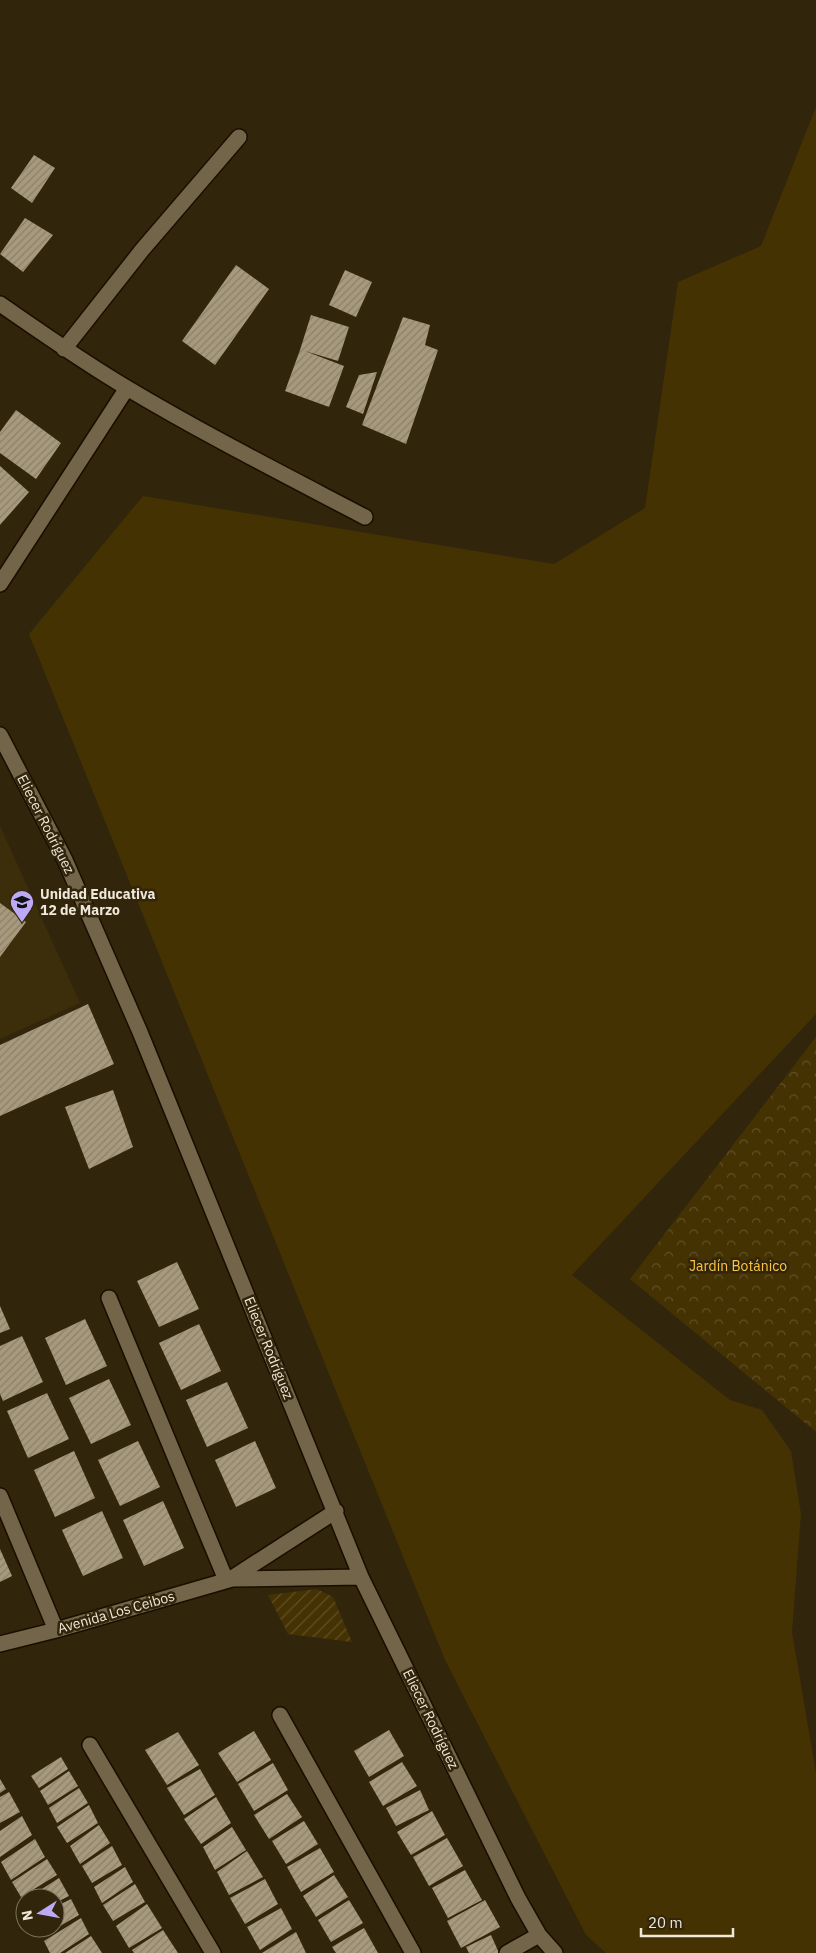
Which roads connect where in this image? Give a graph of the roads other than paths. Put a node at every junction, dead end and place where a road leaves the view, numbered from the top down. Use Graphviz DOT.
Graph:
graph roads {
  1 [pos="239,137"];
  2 [pos="0,304"];
  3 [pos="64,349"];
  4 [pos="127,388"];
  5 [pos="365,517"];
  6 [pos="0,584"];
  7 [pos="0,735"];
  8 [pos="109,1298"];
  9 [pos="0,1496"];
  10 [pos="336,1511"];
  11 [pos="361,1577"];
  12 [pos="229,1580"];
  13 [pos="56,1630"];
  14 [pos="0,1644"];
  15 [pos="280,1715"];
  16 [pos="90,1745"];
  17 [pos="539,1935"];
  18 [pos="212,1953"];
  19 [pos="412,1953"];
  20 [pos="507,1953"];
  21 [pos="555,1953"];
  1 -- 3 [label="street"];
  2 -- 3 [label="street"];
  3 -- 4 [label="street"];
  4 -- 5 [label="street"];
  4 -- 6 [label="street"];
  7 -- 10 [label="street, Eliecer Rodríguez"];
  8 -- 12 [label="street"];
  9 -- 13 [label="street"];
  10 -- 11 [label="street, Eliecer Rodríguez"];
  10 -- 12 [label="street"];
  11 -- 12 [label="street"];
  11 -- 17 [label="street, Eliecer Rodríguez"];
  12 -- 13 [label="street, Avenida Los Ceibos"];
  13 -- 14 [label="street, Avenida Los Ceibos"];
  15 -- 19 [label="street"];
  16 -- 18 [label="street"];
  17 -- 20 [label="street"];
  17 -- 21 [label="street, Eliecer Rodríguez"];
}
